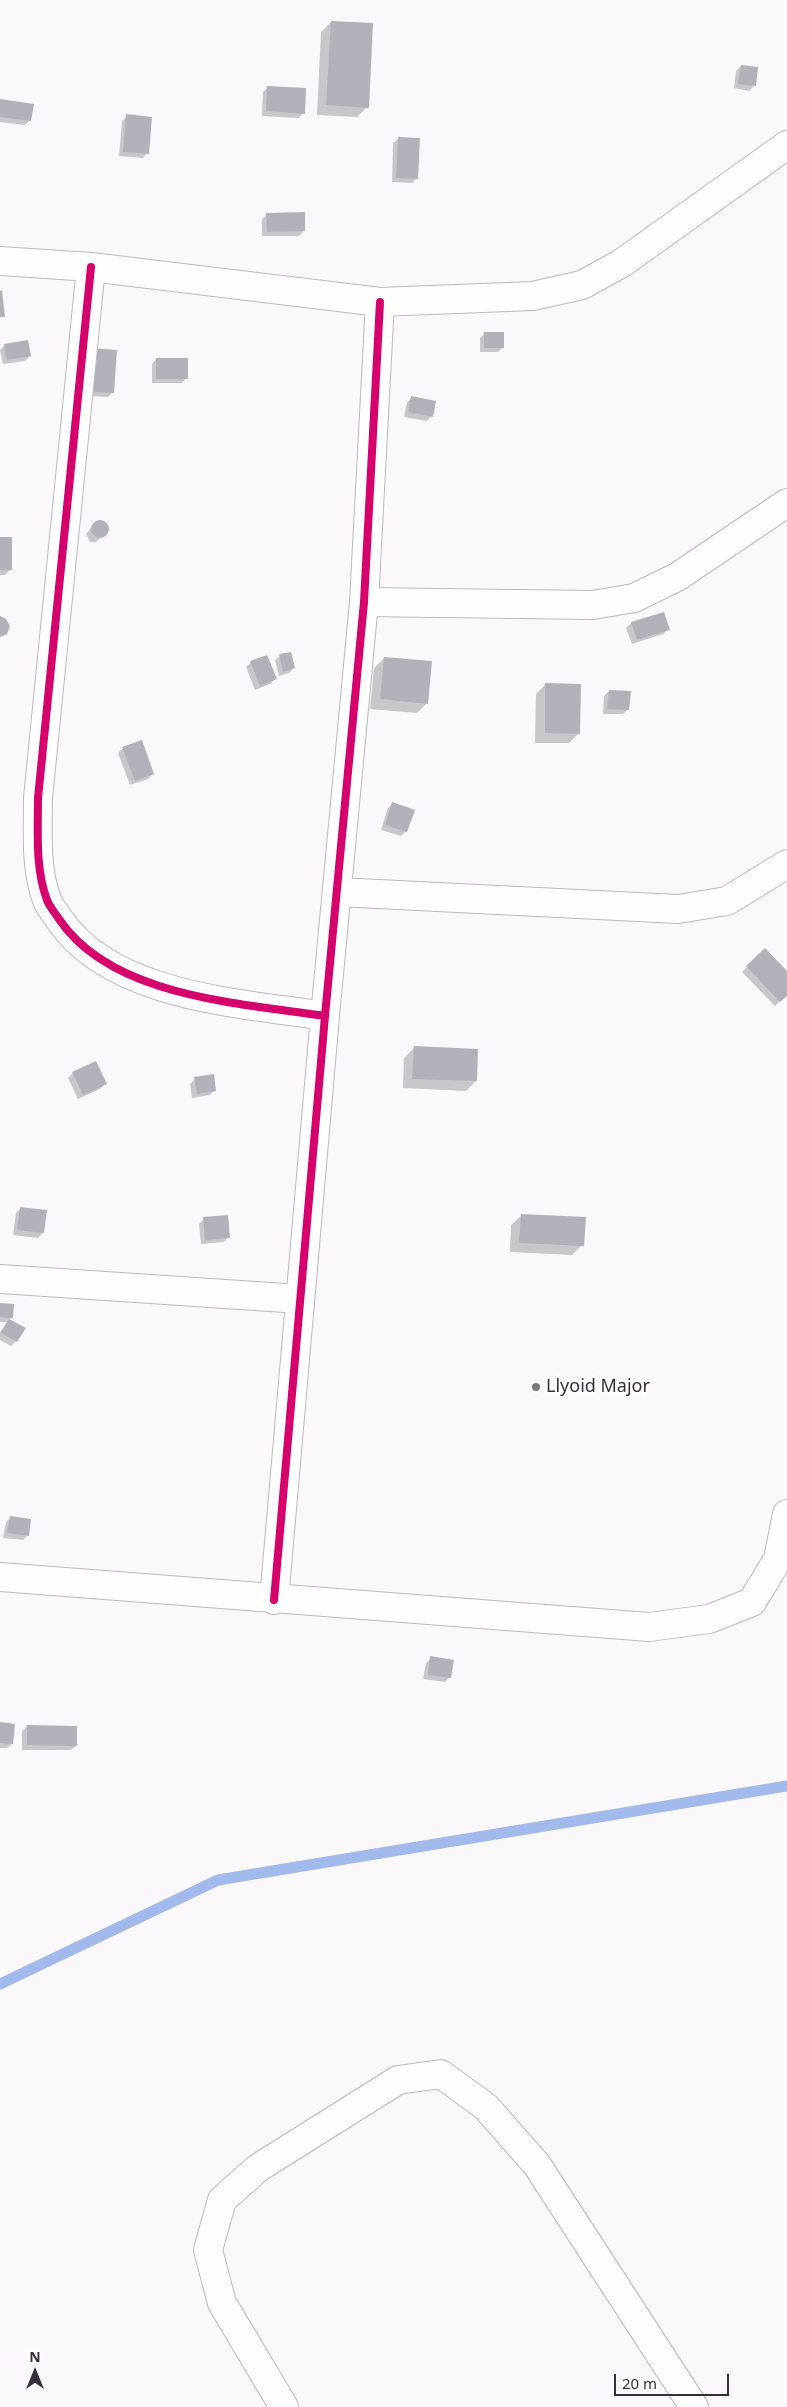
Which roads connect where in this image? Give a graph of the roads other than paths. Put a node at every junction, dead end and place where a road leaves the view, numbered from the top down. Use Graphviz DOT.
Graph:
graph roads {
  1 [pos="787,145"];
  2 [pos="0,261"];
  3 [pos="91,267"];
  4 [pos="380,302"];
  5 [pos="787,503"];
  6 [pos="364,602"];
  7 [pos="787,864"];
  8 [pos="338,892"];
  9 [pos="325,1016"];
  10 [pos="0,1278"];
  11 [pos="300,1300"];
  12 [pos="787,1514"];
  13 [pos="0,1577"];
  14 [pos="274,1600"];
  15 [pos="284,2407"];
  16 [pos="694,2407"];
  1 -- 4 [label="street"];
  2 -- 3 [label="street"];
  3 -- 4 [label="street"];
  3 -- 9 [label="street"];
  4 -- 6 [label="street"];
  5 -- 6 [label="street"];
  6 -- 8 [label="street"];
  7 -- 8 [label="street"];
  8 -- 9 [label="street"];
  9 -- 11 [label="street"];
  10 -- 11 [label="street"];
  11 -- 14 [label="street"];
  12 -- 14 [label="street"];
  13 -- 14 [label="street"];
  15 -- 16 [label="street"];
}
